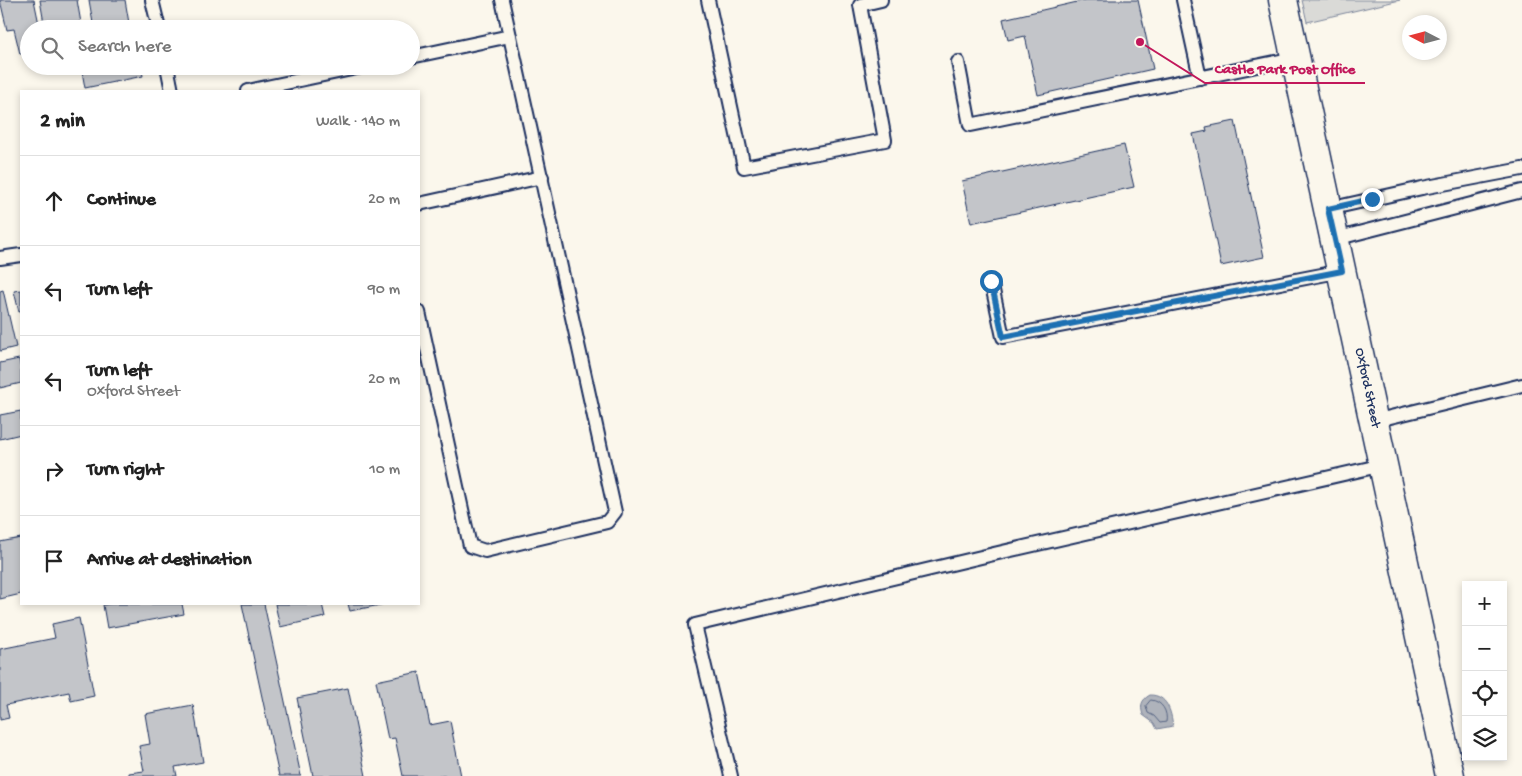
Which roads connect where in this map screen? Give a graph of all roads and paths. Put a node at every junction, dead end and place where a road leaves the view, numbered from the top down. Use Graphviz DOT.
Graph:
graph roads {
  1 [pos="152,0"];
  2 [pos="502,0"];
  3 [pos="708,0"];
  4 [pos="881,0"];
  5 [pos="1183,0"];
  6 [pos="1283,0"];
  7 [pos="860,2"];
  8 [pos="156,20"];
  9 [pos="510,36"];
  10 [pos="420,54"];
  11 [pos="1296,58"];
  12 [pos="958,62"];
  13 [pos="169,75"];
  14 [pos="324,75"];
  15 [pos="1200,78"];
  16 [pos="172,90"];
  17 [pos="253,90"];
  18 [pos="1522,169"];
  19 [pos="542,177"];
  20 [pos="1522,191"];
  21 [pos="420,204"];
  22 [pos="1328,209"];
  23 [pos="1335,239"];
  24 [pos="20,255"];
  25 [pos="0,258"];
  26 [pos="1342,271"];
  27 [pos="991,281"];
  28 [pos="420,317"];
  29 [pos="1522,385"];
  30 [pos="1374,421"];
  31 [pos="1383,465"];
  32 [pos="730,776"];
  33 [pos="1450,776"];
  1 -- 8 [label="lane"];
  2 -- 9 [label="lane"];
  3 -- 7 [label="lane"];
  4 -- 7 [label="lane"];
  5 -- 15 [label="lane"];
  6 -- 11 [label="street, Oxford Street"];
  9 -- 10 [label="lane"];
  9 -- 19 [label="lane"];
  11 -- 15 [label="lane"];
  11 -- 22 [label="street, Oxford Street"];
  12 -- 15 [label="lane"];
  13 -- 16 [label="lane"];
  14 -- 17 [label="lane"];
  18 -- 22 [label="lane"];
  19 -- 21 [label="lane"];
  19 -- 28 [label="lane"];
  20 -- 23 [label="lane"];
  22 -- 23 [label="street, Oxford Street"];
  23 -- 26 [label="street, Oxford Street"];
  24 -- 25 [label="lane"];
  26 -- 27 [label="lane"];
  26 -- 30 [label="street, Oxford Street"];
  29 -- 30 [label="lane"];
  30 -- 31 [label="street, Oxford Street"];
  31 -- 32 [label="lane"];
  31 -- 33 [label="street, Oxford Street"];
}
